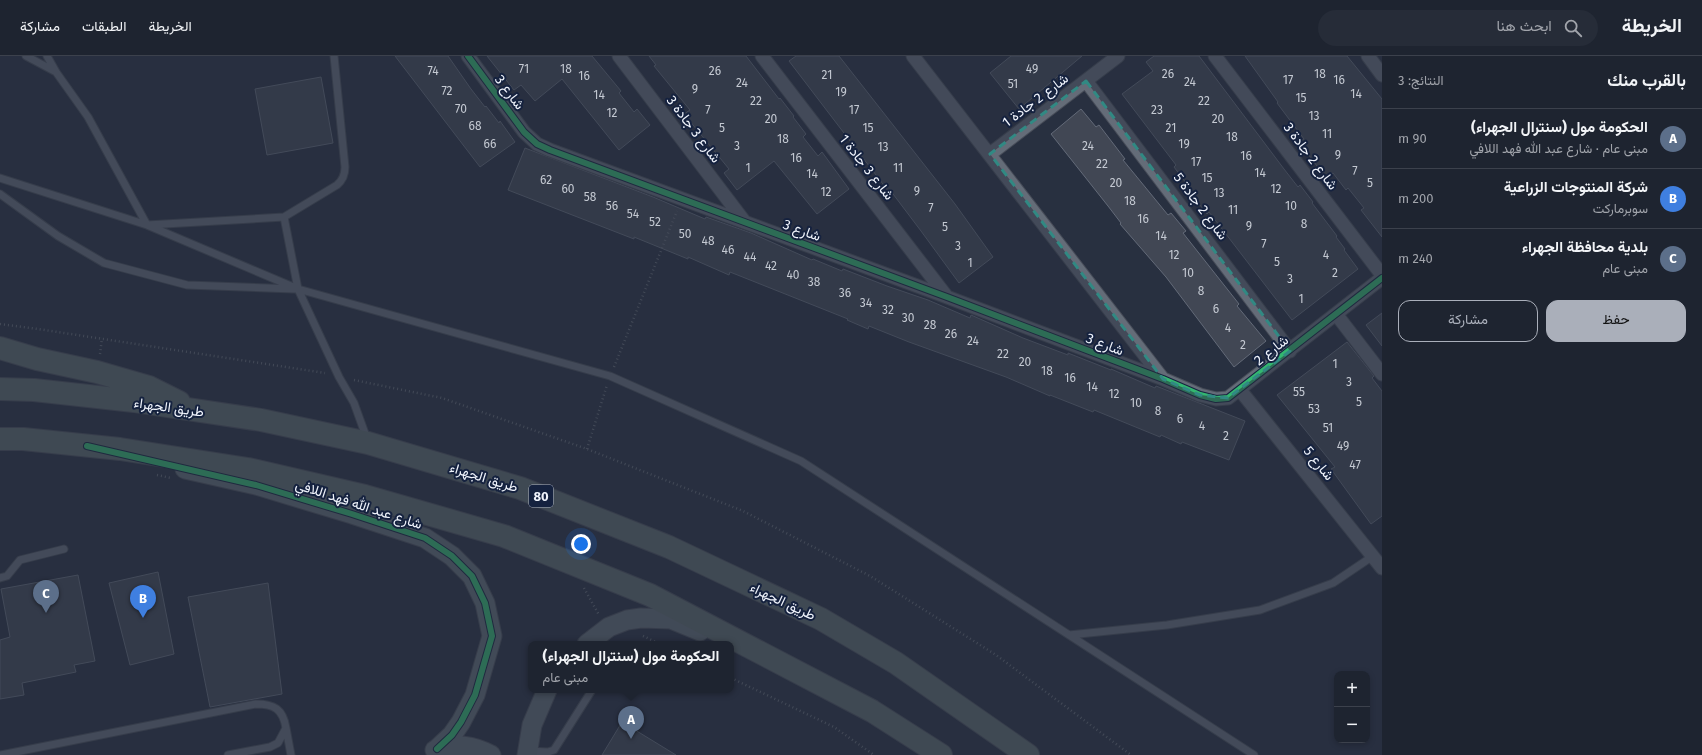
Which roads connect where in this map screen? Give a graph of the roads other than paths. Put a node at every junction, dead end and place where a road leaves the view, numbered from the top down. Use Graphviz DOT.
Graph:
graph roads {
  1 [pos="26,56"];
  2 [pos="47,56"];
  3 [pos="334,56"];
  4 [pos="468,56"];
  5 [pos="619,56"];
  6 [pos="762,56"];
  7 [pos="913,56"];
  8 [pos="1118,56"];
  9 [pos="1215,56"];
  10 [pos="1368,56"];
  11 [pos="56,72"];
  12 [pos="1382,75"];
  13 [pos="1086,81"];
  14 [pos="990,154"];
  15 [pos="0,178"];
  16 [pos="0,194"];
  17 [pos="284,218"];
  18 [pos="744,221"];
  19 [pos="147,225"];
  20 [pos="1382,275"];
  21 [pos="1382,278"];
  22 [pos="298,289"];
  23 [pos="947,297"];
  24 [pos="1336,314"];
  25 [pos="0,348"];
  26 [pos="1290,351"];
  27 [pos="1382,374"];
  28 [pos="1163,378"];
  29 [pos="0,388"];
  30 [pos="1240,390"];
  31 [pos="194,410"];
  32 [pos="0,438"];
  33 [pos="368,442"];
  34 [pos="87,446"];
  35 [pos="64,548"];
  36 [pos="1378,553"];
  37 [pos="1382,568"];
  38 [pos="0,578"];
  39 [pos="1069,635"];
  40 [pos="591,641"];
  41 [pos="724,641"];
  42 [pos="734,645"];
  43 [pos="788,668"];
  44 [pos="546,693"];
  45 [pos="590,693"];
  46 [pos="286,728"];
  47 [pos="431,752"];
  48 [pos="527,753"];
  49 [pos="1,755"];
  50 [pos="228,755"];
  51 [pos="291,755"];
  52 [pos="491,755"];
  53 [pos="941,755"];
  54 [pos="1028,755"];
  55 [pos="1254,755"];
  1 -- 11 [label="lane"];
  2 -- 11 [label="lane"];
  3 -- 17 [label="lane"];
  4 -- 18 [label="street, شارع 3"];
  5 -- 18 [label="street, شارع 3 جادة 3"];
  6 -- 23 [label="street, شارع 3 جادة 1"];
  7 -- 14 [label="street, شارع 3"];
  8 -- 13 [label="street, شارع 2 جادة 1"];
  9 -- 20 [label="street, شارع 2 جادة 3"];
  10 -- 12 [label="street"];
  11 -- 19 [label="lane"];
  13 -- 14 [label="street, شارع 2 جادة 1"];
  13 -- 26 [label="street, شارع 2 جادة 5"];
  14 -- 28 [label="street, شارع 3"];
  15 -- 19 [label="lane"];
  16 -- 22 [label="lane"];
  17 -- 19 [label="lane"];
  17 -- 22 [label="lane"];
  18 -- 23 [label="street, شارع 3"];
  19 -- 22 [label="lane"];
  21 -- 24 [label="street, شارع 2"];
  22 -- 33 [label="lane"];
  22 -- 39 [label="lane"];
  23 -- 28 [label="street, شارع 3"];
  24 -- 26 [label="street, شارع 2"];
  24 -- 27 [label="street"];
  25 -- 31 [label="highway"];
  26 -- 30 [label="street, شارع 2"];
  28 -- 30 [label="street, شارع 2"];
  29 -- 31 [label="highway, طريق الجهراء / 80"];
  30 -- 36 [label="street, شارع 5"];
  31 -- 33 [label="highway, طريق الجهراء / 80"];
  32 -- 34 [label="highway"];
  33 -- 54 [label="highway, طريق الجهراء / 80"];
  34 -- 43 [label="highway"];
  34 -- 47 [label="street, شارع عبد الله فهد اللافي"];
  35 -- 38 [label="lane"];
  36 -- 37 [label="street, شارع 5"];
  36 -- 39 [label="lane"];
  39 -- 55 [label="lane"];
  40 -- 41 [label="street"];
  42 -- 43 [label="street"];
  43 -- 53 [label="highway"];
  44 -- 48 [label="street"];
  45 -- 48 [label="lane"];
  46 -- 49 [label="lane"];
  46 -- 50 [label="lane"];
  46 -- 51 [label="lane"];
  47 -- 52 [label="street"];
}
